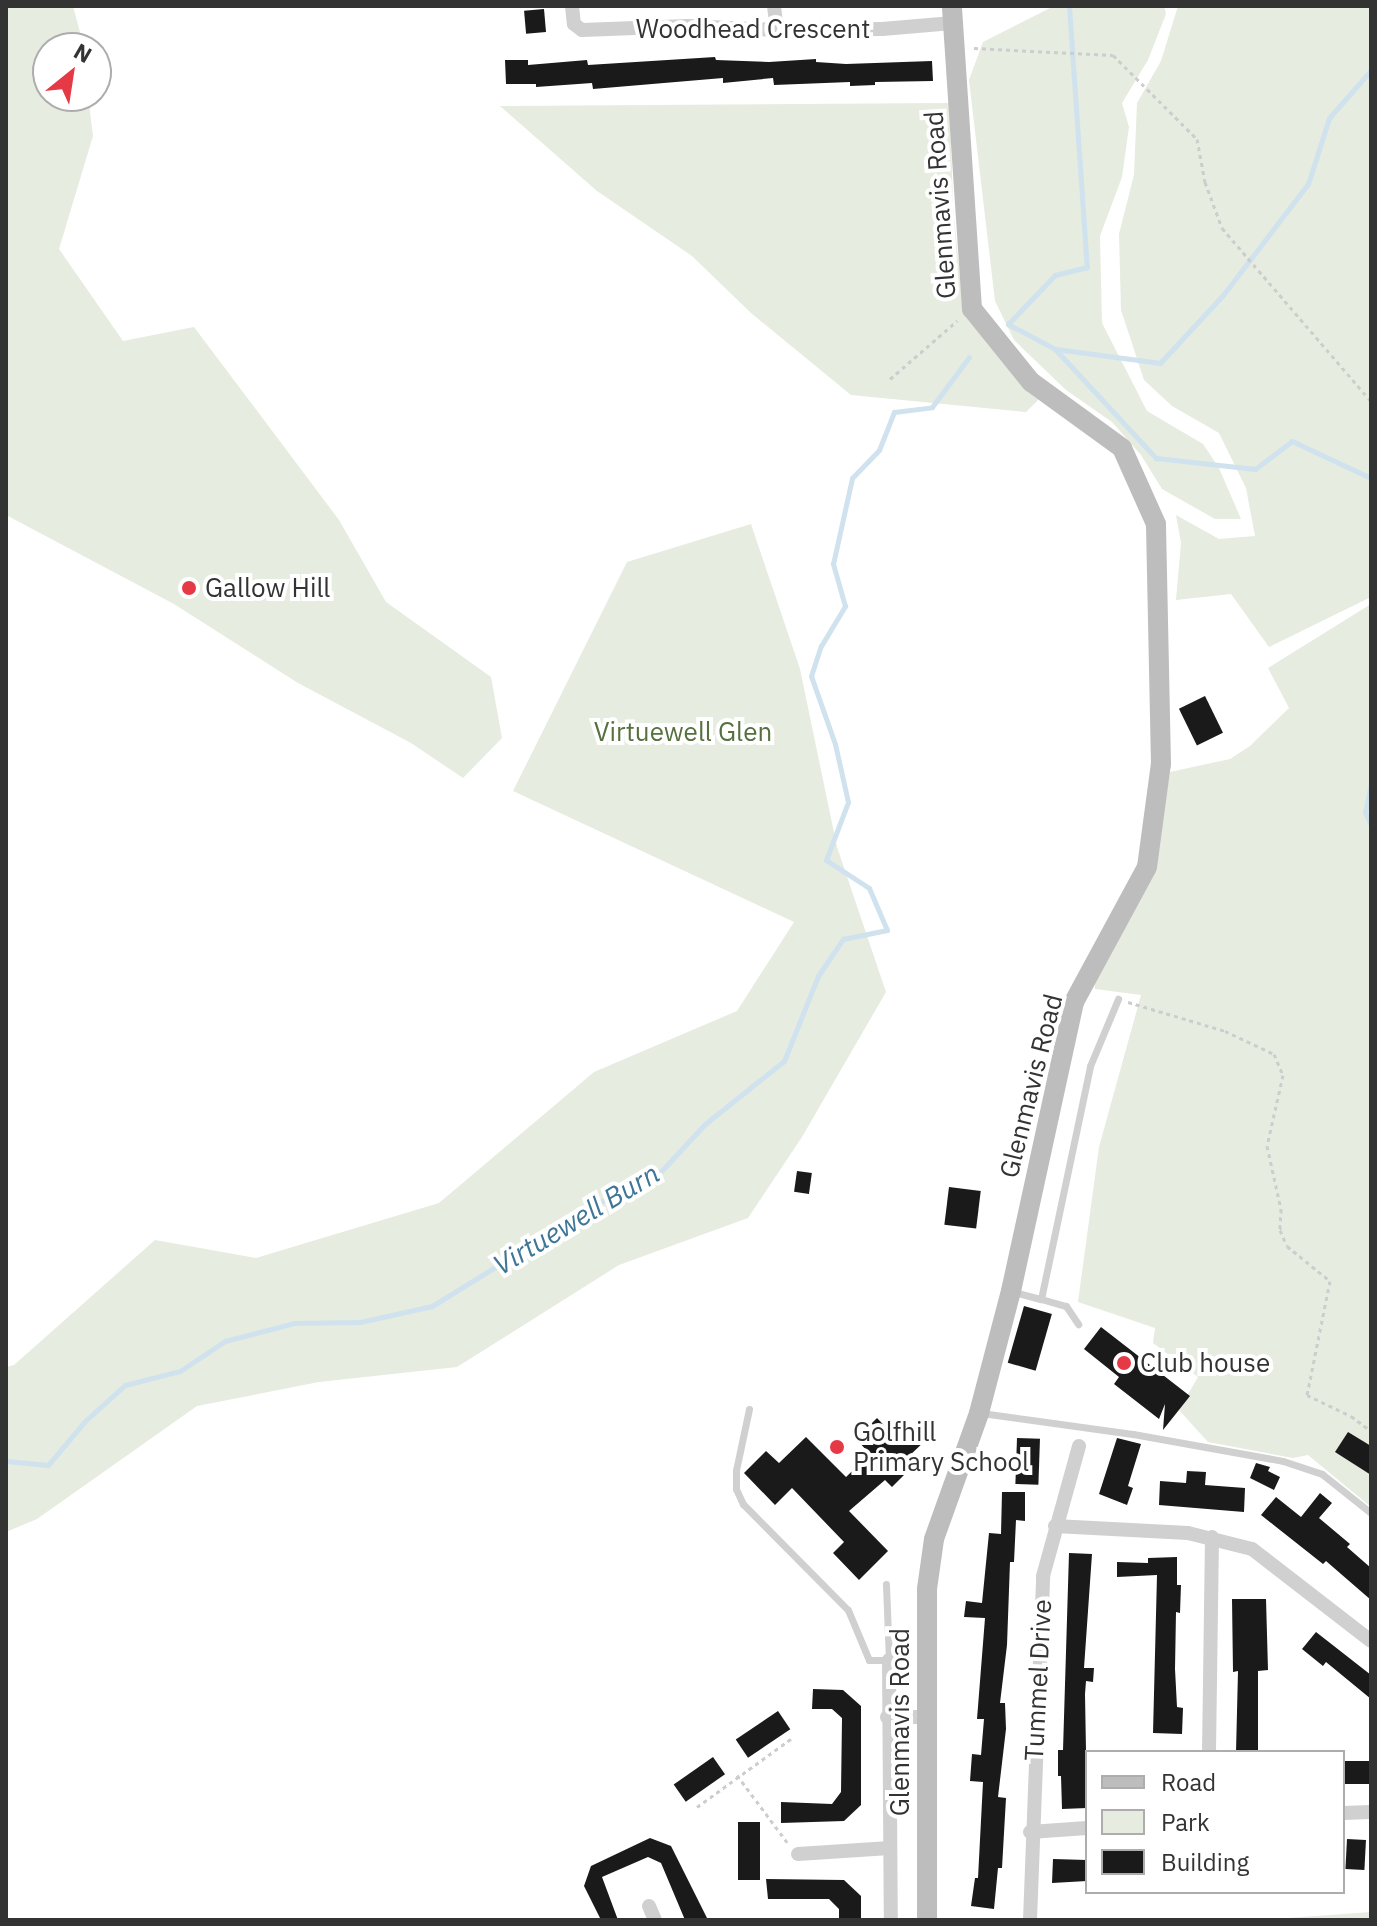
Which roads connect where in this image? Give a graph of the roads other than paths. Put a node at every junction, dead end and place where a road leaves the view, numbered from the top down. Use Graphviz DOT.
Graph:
graph roads {
  1 [pos="572,6"];
  2 [pos="774,6"];
  3 [pos="952,15"];
  4 [pos="777,30"];
  5 [pos="1118,999"];
  6 [pos="1011,1291"];
  7 [pos="1041,1299"];
  8 [pos="1078,1324"];
  9 [pos="749,1409"];
  10 [pos="979,1413"];
  11 [pos="1079,1446"];
  12 [pos="1371,1513"];
  13 [pos="1055,1526"];
  14 [pos="1212,1537"];
  15 [pos="886,1584"];
  16 [pos="1371,1641"];
  17 [pos="889,1660"];
  18 [pos="887,1717"];
  19 [pos="924,1717"];
  20 [pos="1209,1750"];
  21 [pos="1371,1812"];
  22 [pos="1345,1813"];
  23 [pos="1085,1828"];
  24 [pos="1030,1832"];
  25 [pos="890,1848"];
  26 [pos="798,1854"];
  27 [pos="891,1920"];
  28 [pos="927,1920"];
  29 [pos="1030,1920"];
  1 -- 4 [label="street, Woodhead Crescent"];
  2 -- 4 [label="street"];
  3 -- 4 [label="street, Woodhead Crescent"];
  3 -- 6 [label="main road, Glenmavis Road"];
  5 -- 7 [label="lane"];
  6 -- 7 [label="lane"];
  6 -- 10 [label="main road, Glenmavis Road"];
  7 -- 8 [label="lane"];
  9 -- 17 [label="lane"];
  10 -- 12 [label="lane"];
  10 -- 19 [label="main road, Glenmavis Road"];
  11 -- 13 [label="street, Tummel Drive"];
  13 -- 14 [label="street"];
  13 -- 24 [label="street, Tummel Drive"];
  14 -- 16 [label="street"];
  14 -- 20 [label="street"];
  15 -- 17 [label="lane"];
  17 -- 18 [label="street"];
  18 -- 19 [label="street"];
  18 -- 25 [label="street"];
  19 -- 28 [label="main road, Glenmavis Road"];
  21 -- 22 [label="street"];
  23 -- 24 [label="street"];
  24 -- 29 [label="street, Tummel Drive"];
  25 -- 26 [label="street"];
  25 -- 27 [label="street"];
}
